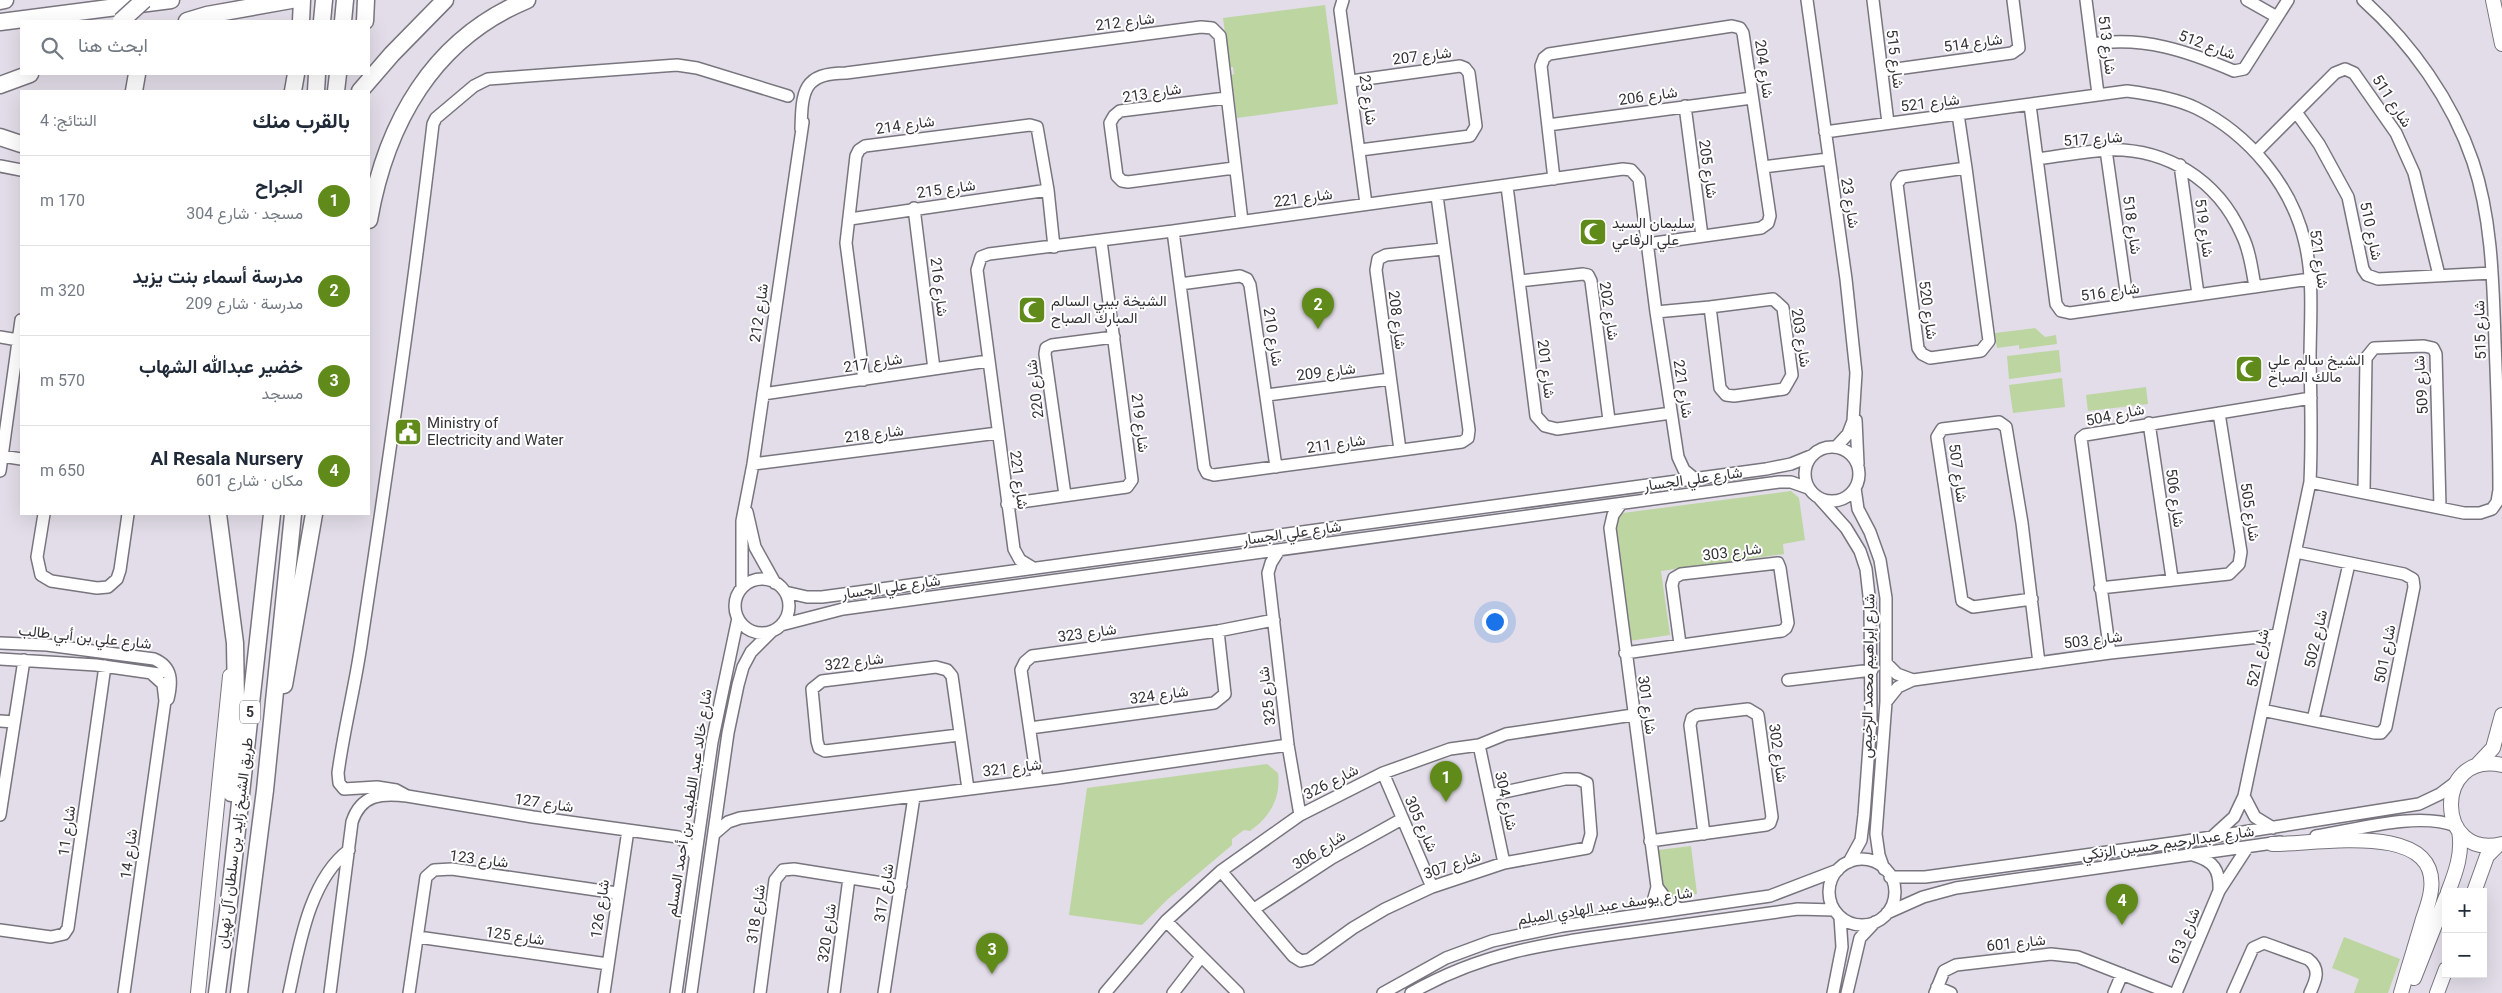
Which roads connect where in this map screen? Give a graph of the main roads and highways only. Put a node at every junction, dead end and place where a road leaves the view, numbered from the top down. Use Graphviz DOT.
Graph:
graph roads {
  1 [pos="5,0"];
  2 [pos="144,0"];
  3 [pos="171,0"];
  4 [pos="291,0"];
  5 [pos="302,0"];
  6 [pos="324,0"];
  7 [pos="445,0"];
  8 [pos="527,0"];
  9 [pos="2493,0"];
  10 [pos="0,1"];
  11 [pos="122,20"];
  12 [pos="190,20"];
  13 [pos="301,20"];
  14 [pos="322,20"];
  15 [pos="0,22"];
  16 [pos="2502,44"];
  17 [pos="137,75"];
  18 [pos="297,75"];
  19 [pos="297,75"];
  20 [pos="317,75"];
  21 [pos="338,75"];
  22 [pos="360,75"];
  23 [pos="26,76"];
  24 [pos="0,85"];
  25 [pos="134,90"];
  26 [pos="293,90"];
  27 [pos="297,90"];
  28 [pos="316,90"];
  29 [pos="336,90"];
  30 [pos="359,90"];
  31 [pos="360,90"];
  32 [pos="0,137"];
  33 [pos="20,144"];
  34 [pos="370,215"];
  35 [pos="218,515"];
  36 [pos="272,515"];
  37 [pos="293,515"];
  38 [pos="314,515"];
  39 [pos="235,643"];
  40 [pos="2502,715"];
  41 [pos="271,728"];
  42 [pos="2502,765"];
  43 [pos="2476,766"];
  44 [pos="2457,828"];
  45 [pos="2272,844"];
  46 [pos="2500,845"];
  47 [pos="2449,888"];
  48 [pos="2475,888"];
  49 [pos="2442,907"];
  50 [pos="228,911"];
  51 [pos="2443,978"];
  52 [pos="198,993"];
  53 [pos="217,993"];
  54 [pos="239,993"];
  55 [pos="2401,993"];
  56 [pos="2408,993"];
  57 [pos="2437,993"];
  1 -- 10 [label="highway"];
  2 -- 11 [label="highway, bridge"];
  3 -- 15 [label="highway"];
  4 -- 12 [label="highway"];
  5 -- 13 [label="highway"];
  6 -- 14 [label="highway"];
  7 -- 31 [label="highway"];
  8 -- 34 [label="highway"];
  9 -- 16 [label="main road"];
  17 -- 25 [label="highway"];
  18 -- 26 [label="highway"];
  19 -- 27 [label="highway"];
  20 -- 28 [label="highway"];
  21 -- 29 [label="highway"];
  22 -- 30 [label="highway"];
  23 -- 24 [label="highway"];
  32 -- 33 [label="highway"];
  35 -- 39 [label="highway"];
  36 -- 50 [label="highway, طريق الشيخ زايد بن سلطان آل نهيان / 5"];
  37 -- 41 [label="highway, طريق الشيخ زايد بن سلطان آل نهيان / 5"];
  38 -- 41 [label="highway"];
  39 -- 50 [label="highway"];
  39 -- 52 [label="main road"];
  40 -- 43 [label="main road"];
  41 -- 54 [label="highway, طريق الشيخ زايد بن سلطان آل نهيان / 5"];
  42 -- 43 [label="main road"];
  43 -- 44 [label="main road"];
  44 -- 46 [label="main road"];
  44 -- 47 [label="main road"];
  45 -- 55 [label="main road"];
  46 -- 48 [label="main road"];
  49 -- 56 [label="main road"];
  50 -- 53 [label="highway, طريق الشيخ زايد بن سلطان آل نهيان / 5"];
  51 -- 57 [label="main road"];
}
